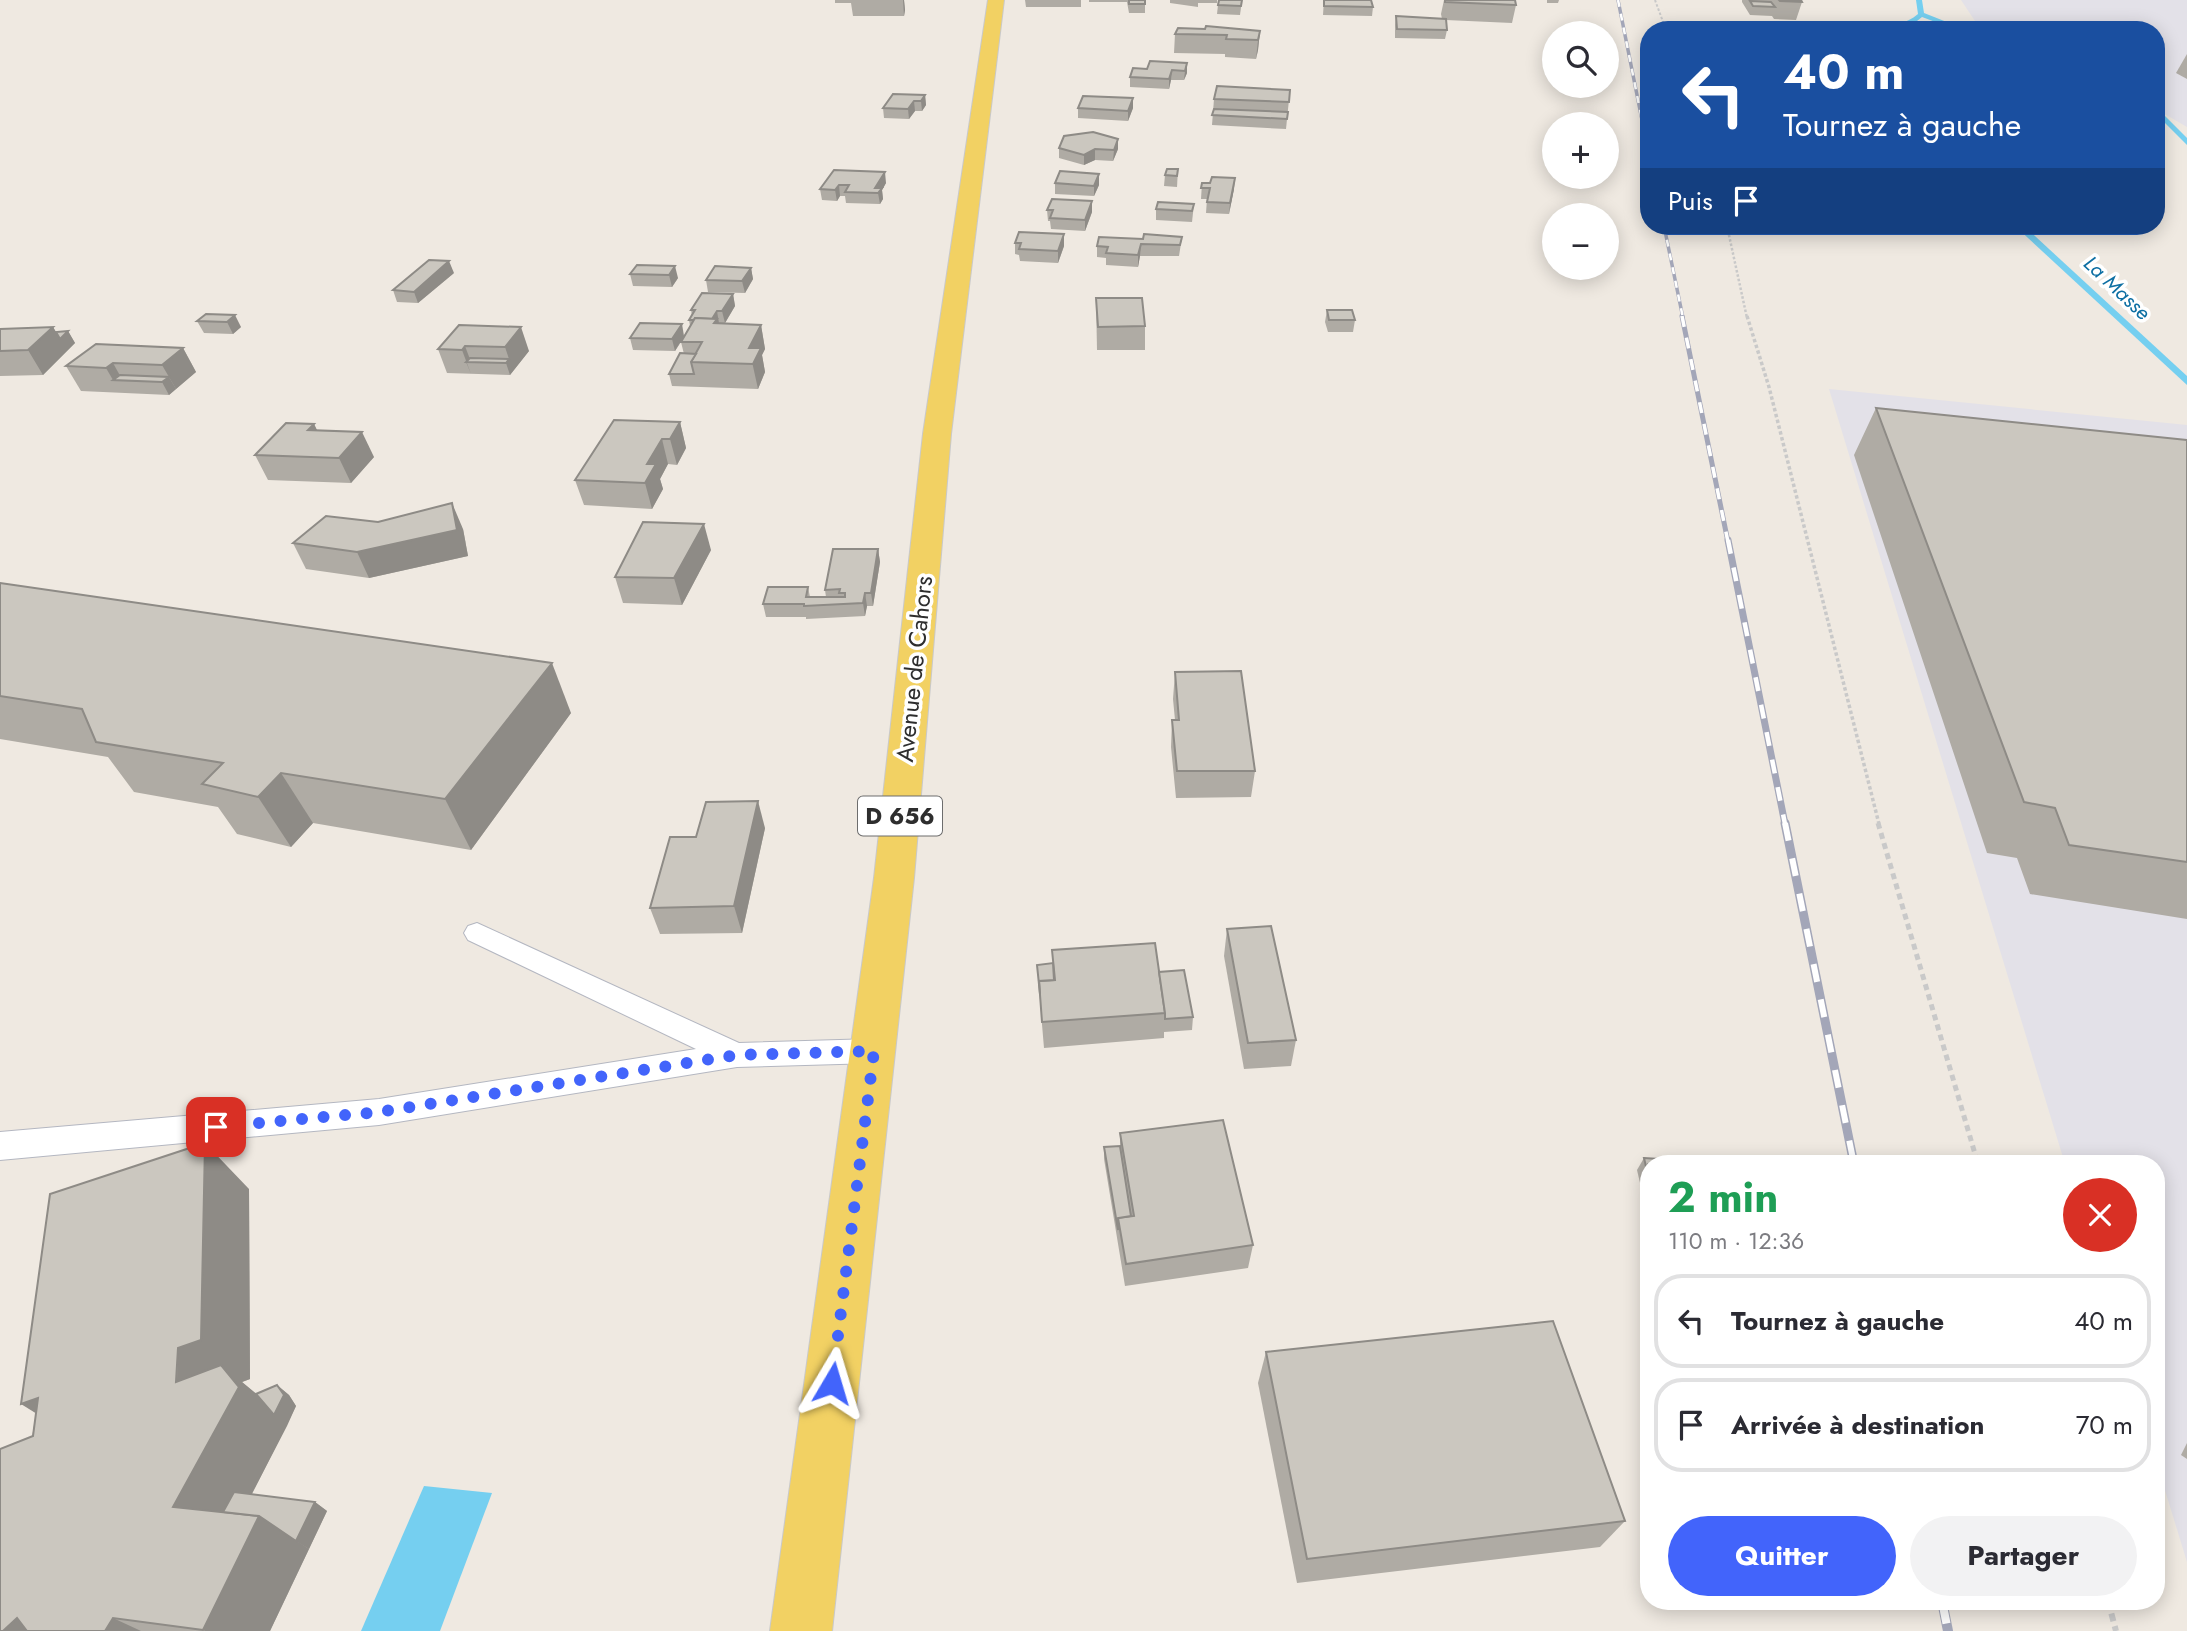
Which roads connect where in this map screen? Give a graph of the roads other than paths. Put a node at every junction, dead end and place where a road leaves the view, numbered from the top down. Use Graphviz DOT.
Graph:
graph roads {
  1 [pos="996,0"];
  2 [pos="477,933"];
  3 [pos="874,1051"];
  4 [pos="737,1055"];
  5 [pos="0,1146"];
  6 [pos="801,1631"];
  1 -- 3 [label="main road, Avenue de Cahors / D 656"];
  2 -- 4 [label="lane"];
  3 -- 4 [label="lane"];
  3 -- 6 [label="main road, Avenue de Cahors / D 656"];
  4 -- 5 [label="lane"];
}
